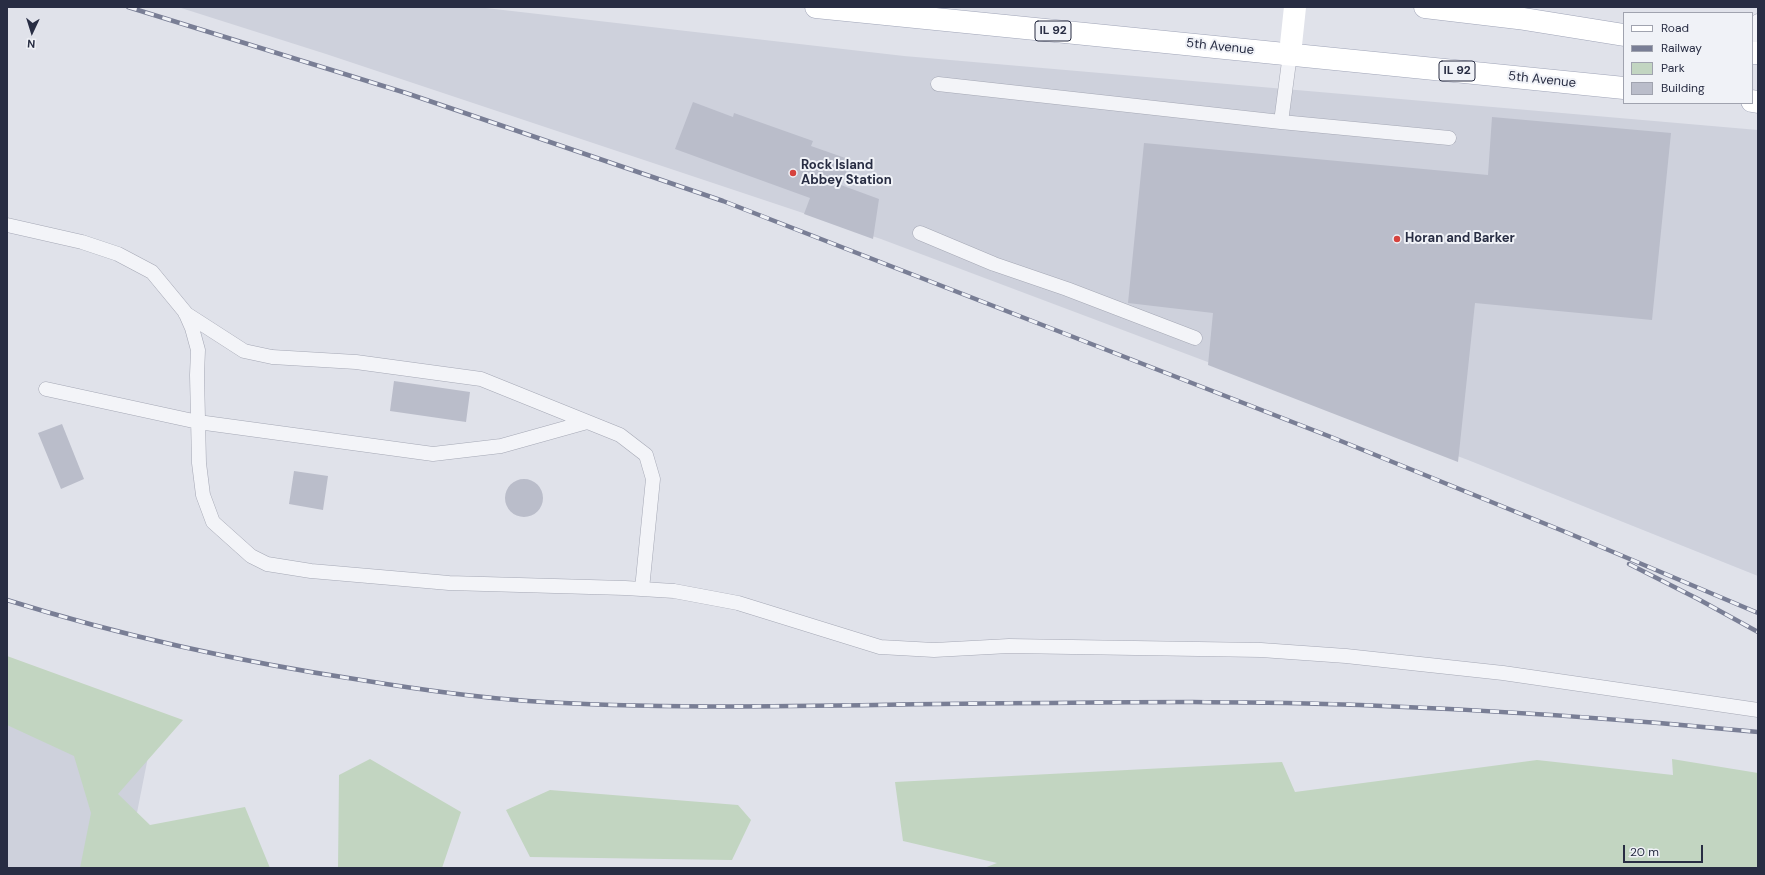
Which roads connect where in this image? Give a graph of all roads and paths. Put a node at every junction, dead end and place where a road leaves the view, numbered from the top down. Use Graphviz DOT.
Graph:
graph roads {
  1 [pos="816,7"];
  2 [pos="1296,7"];
  3 [pos="1425,7"];
  4 [pos="1758,21"];
  5 [pos="1623,35"];
  6 [pos="1753,43"];
  7 [pos="1290,54"];
  8 [pos="938,84"];
  9 [pos="1623,88"];
  10 [pos="1281,122"];
  11 [pos="1449,138"];
  12 [pos="7,225"];
  13 [pos="920,233"];
  14 [pos="185,312"];
  15 [pos="1195,338"];
  16 [pos="46,389"];
  17 [pos="198,422"];
  18 [pos="587,422"];
  19 [pos="642,589"];
  20 [pos="1758,710"];
  1 -- 7 [label="main road, 5th Avenue / IL 92"];
  2 -- 7 [label="main road"];
  3 -- 5 [label="main road"];
  4 -- 6 [label="lane"];
  7 -- 9 [label="main road, 5th Avenue / IL 92"];
  7 -- 10 [label="lane"];
  8 -- 10 [label="lane"];
  10 -- 11 [label="lane"];
  12 -- 14 [label="lane"];
  13 -- 15 [label="lane"];
  14 -- 17 [label="lane"];
  14 -- 18 [label="lane"];
  16 -- 17 [label="lane"];
  17 -- 18 [label="lane"];
  17 -- 19 [label="lane"];
  18 -- 19 [label="lane"];
  19 -- 20 [label="lane"];
}
